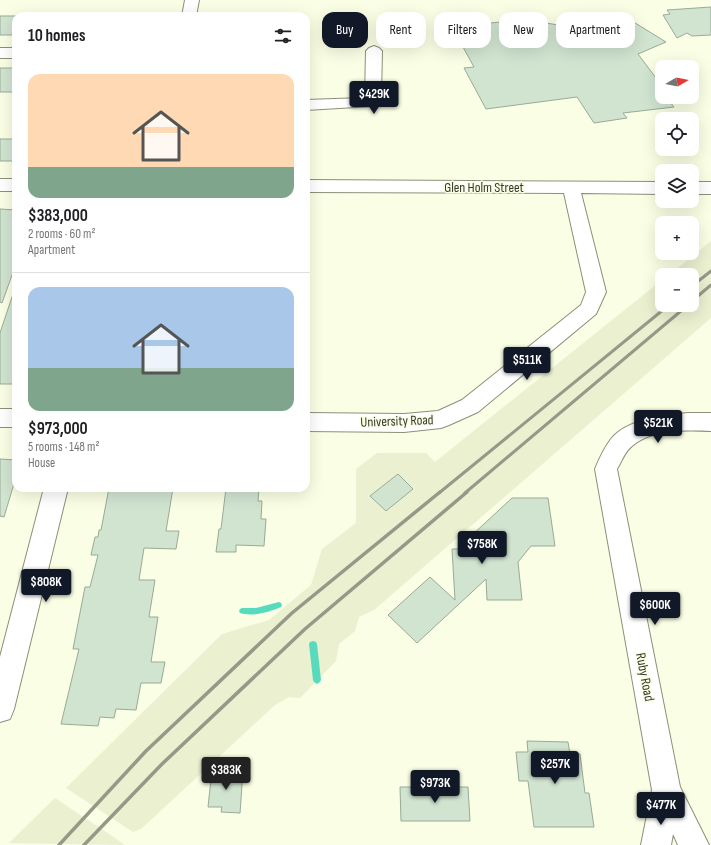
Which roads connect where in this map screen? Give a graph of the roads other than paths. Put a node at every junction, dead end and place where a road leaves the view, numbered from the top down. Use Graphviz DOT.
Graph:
graph roads {
  1 [pos="192,0"];
  2 [pos="190,12"];
  3 [pos="374,51"];
  4 [pos="0,53"];
  5 [pos="12,53"];
  6 [pos="310,105"];
  7 [pos="0,185"];
  8 [pos="12,185"];
  9 [pos="310,186"];
  10 [pos="571,187"];
  11 [pos="655,188"];
  12 [pos="699,188"];
  13 [pos="711,188"];
  14 [pos="0,418"];
  15 [pos="12,418"];
  16 [pos="310,422"];
  17 [pos="711,422"];
  18 [pos="55,492"];
  19 [pos="0,709"];
  20 [pos="666,790"];
  21 [pos="657,845"];
  22 [pos="693,845"];
  1 -- 2 [label="street"];
  3 -- 6 [label="street"];
  4 -- 5 [label="street"];
  7 -- 8 [label="street"];
  9 -- 10 [label="street, Glen Holm Street"];
  10 -- 11 [label="street, Glen Holm Street"];
  10 -- 16 [label="street, University Road"];
  12 -- 13 [label="street"];
  14 -- 15 [label="street"];
  17 -- 20 [label="street, Ruby Road"];
  18 -- 19 [label="street"];
  20 -- 21 [label="street, Ruby Road"];
  20 -- 22 [label="street, Ruby Road"];
  21 -- 22 [label="street"];
}
